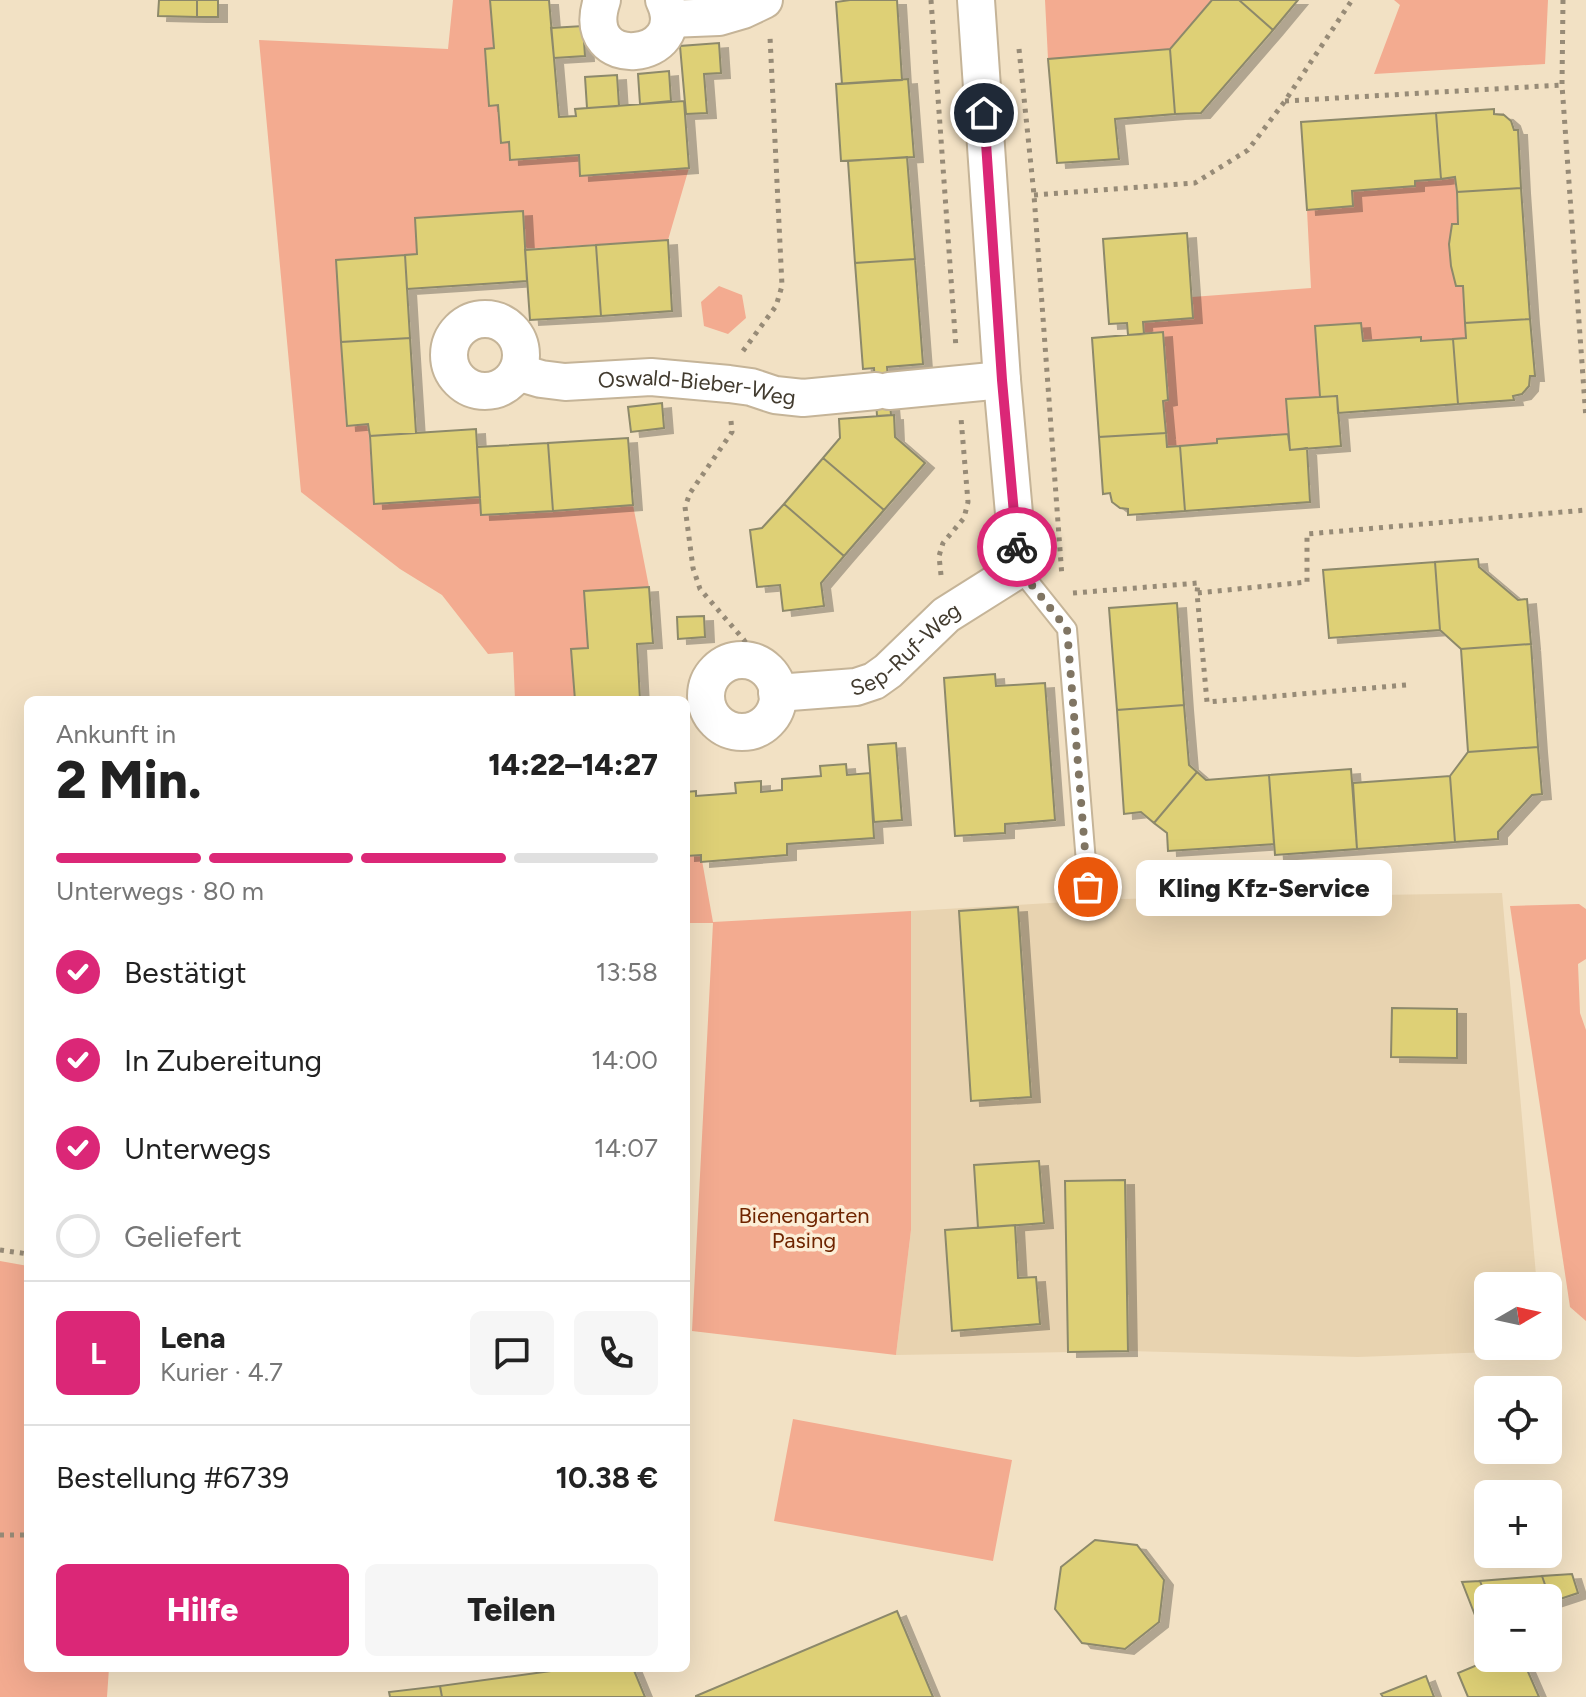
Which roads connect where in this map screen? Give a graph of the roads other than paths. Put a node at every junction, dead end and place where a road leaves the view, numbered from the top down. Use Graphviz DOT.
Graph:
graph roads {
  1 [pos="602,0"];
  2 [pos="976,0"];
  3 [pos="666,9"];
  4 [pos="766,12"];
  5 [pos="517,372"];
  6 [pos="1002,380"];
  7 [pos="1019,569"];
  8 [pos="769,679"];
  9 [pos="1088,887"];
  1 -- 3 [label="street"];
  2 -- 6 [label="street"];
  3 -- 4 [label="street"];
  5 -- 6 [label="street, Oswald-Bieber-Weg"];
  6 -- 7 [label="street"];
  7 -- 8 [label="street, Sep-Ruf-Weg"];
  7 -- 9 [label="lane"];
}
